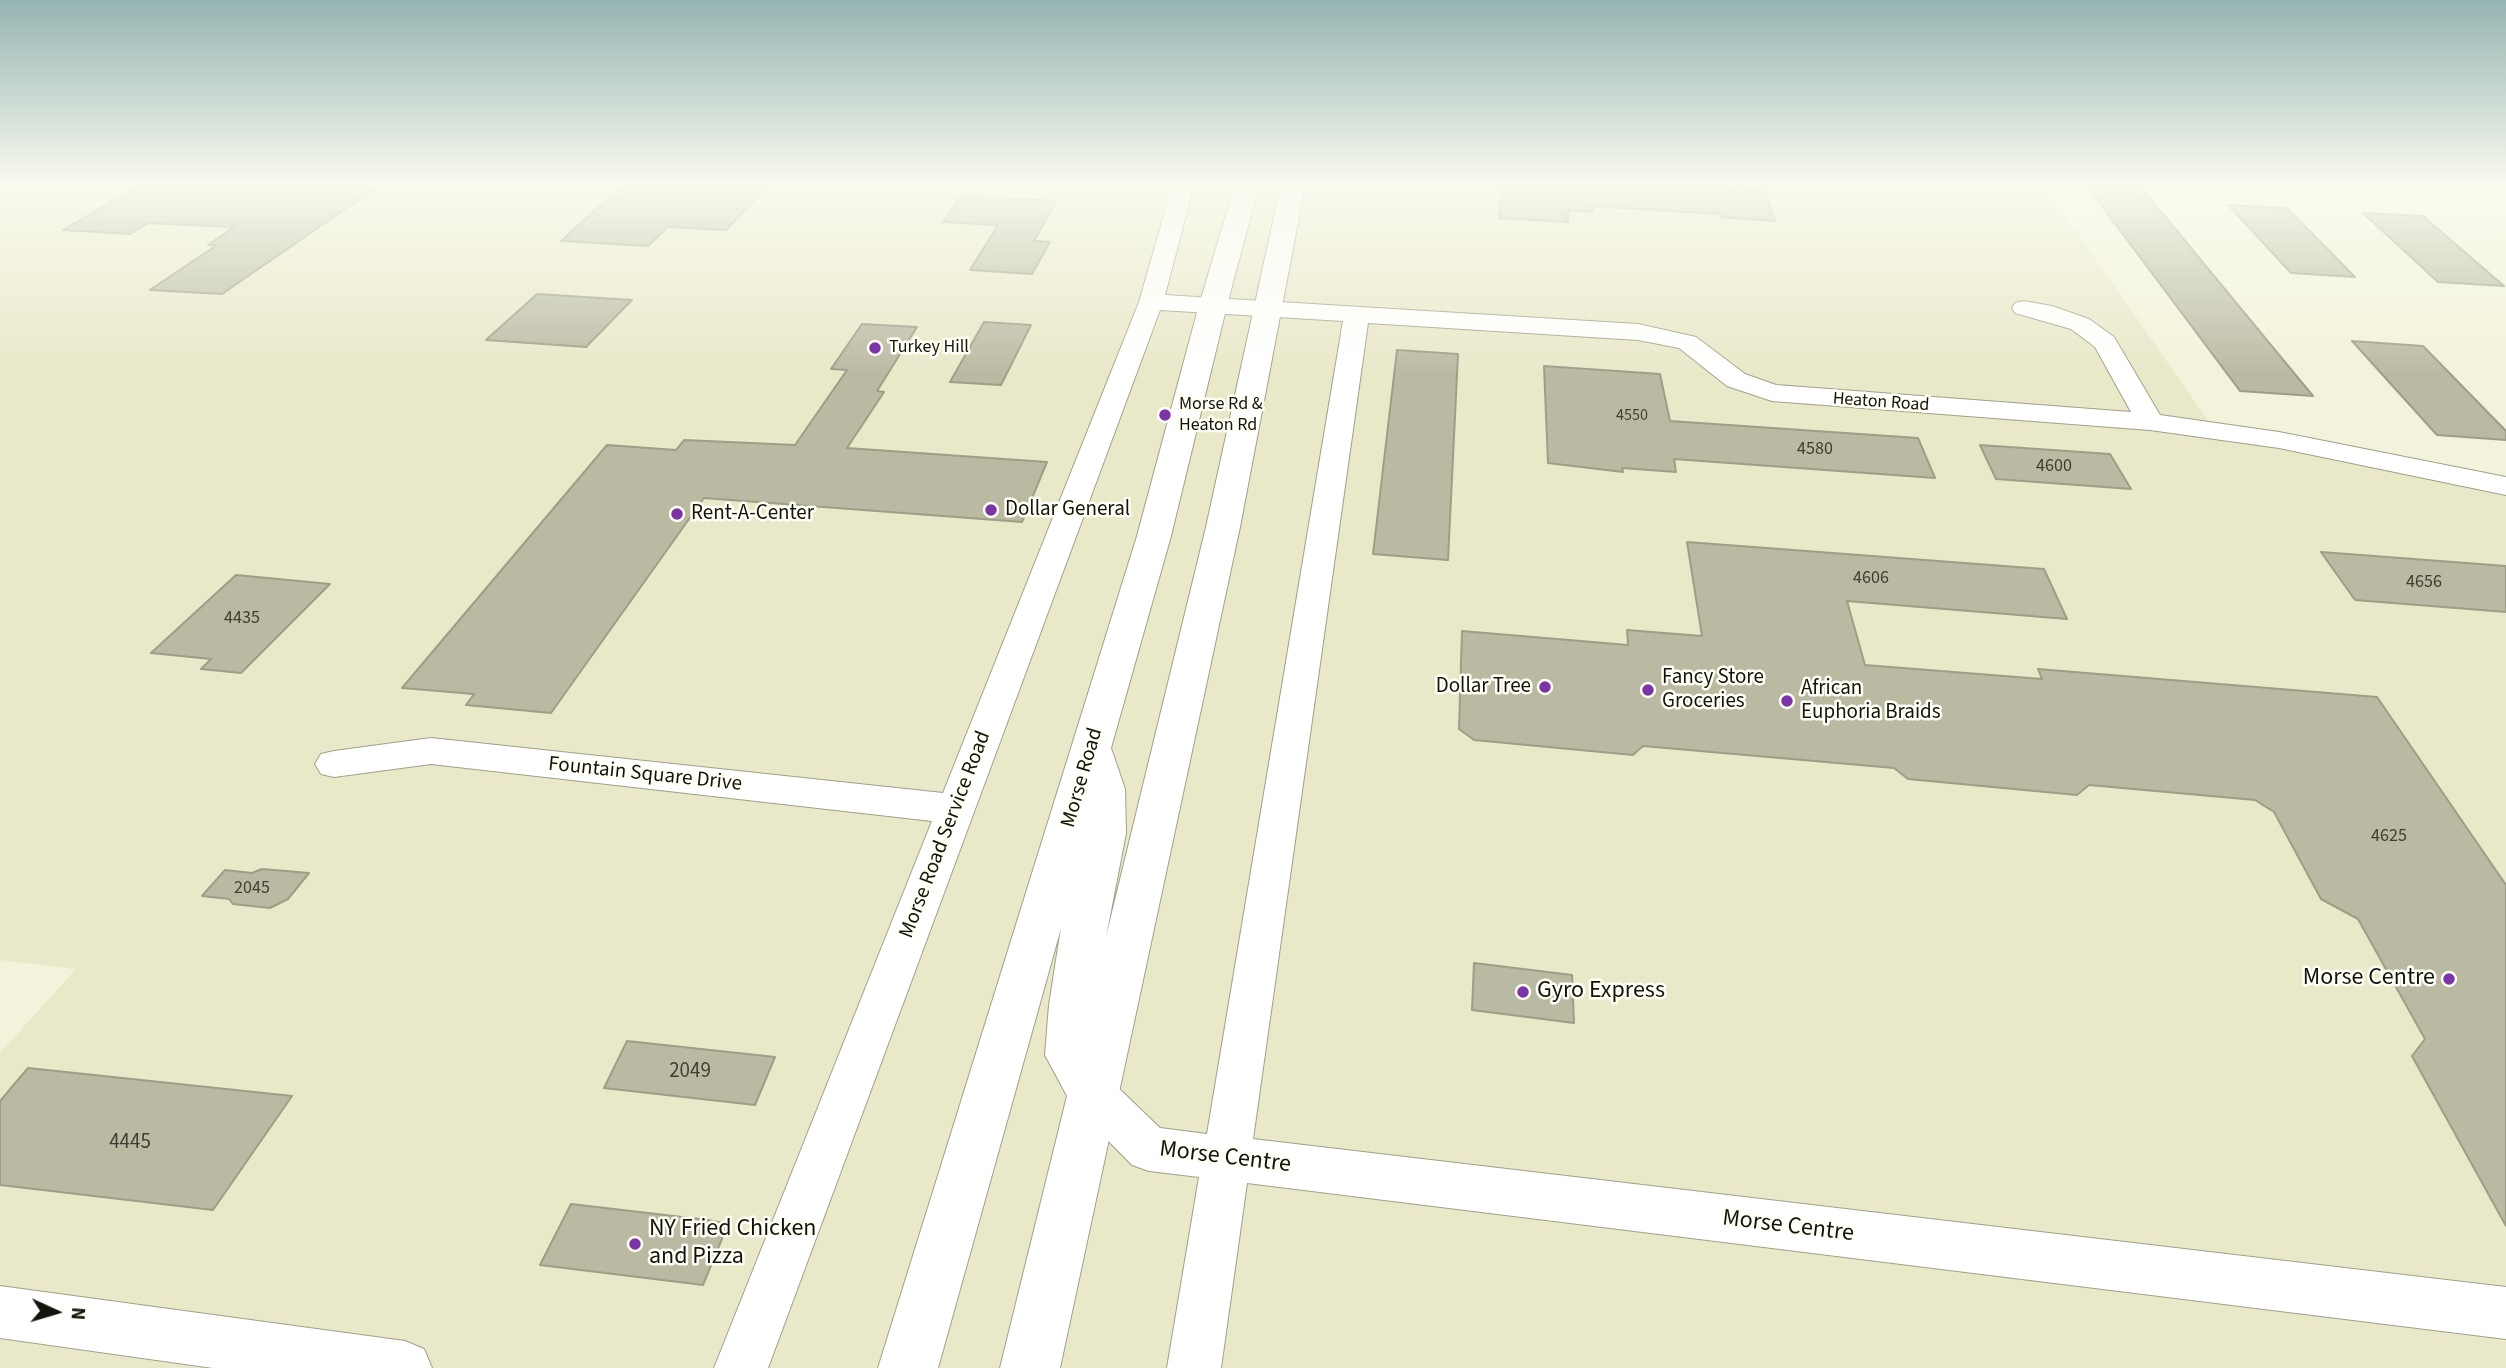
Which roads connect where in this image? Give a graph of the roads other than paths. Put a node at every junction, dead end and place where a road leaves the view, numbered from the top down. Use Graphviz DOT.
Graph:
graph roads {
  1 [pos="1166,249"];
  2 [pos="1229,249"];
  3 [pos="1279,249"];
  4 [pos="1152,302"];
  5 [pos="1213,304"];
  6 [pos="2024,308"];
  7 [pos="1266,309"];
  8 [pos="1357,313"];
  9 [pos="2150,422"];
  10 [pos="2506,486"];
  11 [pos="1092,748"];
  12 [pos="334,764"];
  13 [pos="956,809"];
  14 [pos="1092,1093"];
  15 [pos="1227,1158"];
  16 [pos="0,1312"];
  17 [pos="2506,1313"];
  18 [pos="405,1368"];
  19 [pos="741,1368"];
  20 [pos="908,1368"];
  21 [pos="1030,1368"];
  22 [pos="1194,1368"];
  1 -- 4 [label="street, Morse Road Service Road"];
  2 -- 5 [label="main road, Morse Road"];
  3 -- 7 [label="main road"];
  4 -- 5 [label="street"];
  4 -- 13 [label="street, Morse Road Service Road"];
  5 -- 7 [label="street"];
  5 -- 11 [label="main road, Morse Road"];
  6 -- 9 [label="street"];
  7 -- 8 [label="street, Heaton Road"];
  7 -- 14 [label="main road"];
  8 -- 9 [label="street, Heaton Road"];
  8 -- 15 [label="street"];
  9 -- 10 [label="street, Heaton Road"];
  11 -- 14 [label="main road"];
  11 -- 20 [label="main road, Morse Road"];
  12 -- 13 [label="street, Fountain Square Drive"];
  13 -- 19 [label="street, Morse Road Service Road"];
  14 -- 15 [label="street, Morse Centre"];
  14 -- 21 [label="main road"];
  15 -- 17 [label="street, Morse Centre"];
  15 -- 22 [label="street"];
  16 -- 18 [label="street"];
}
